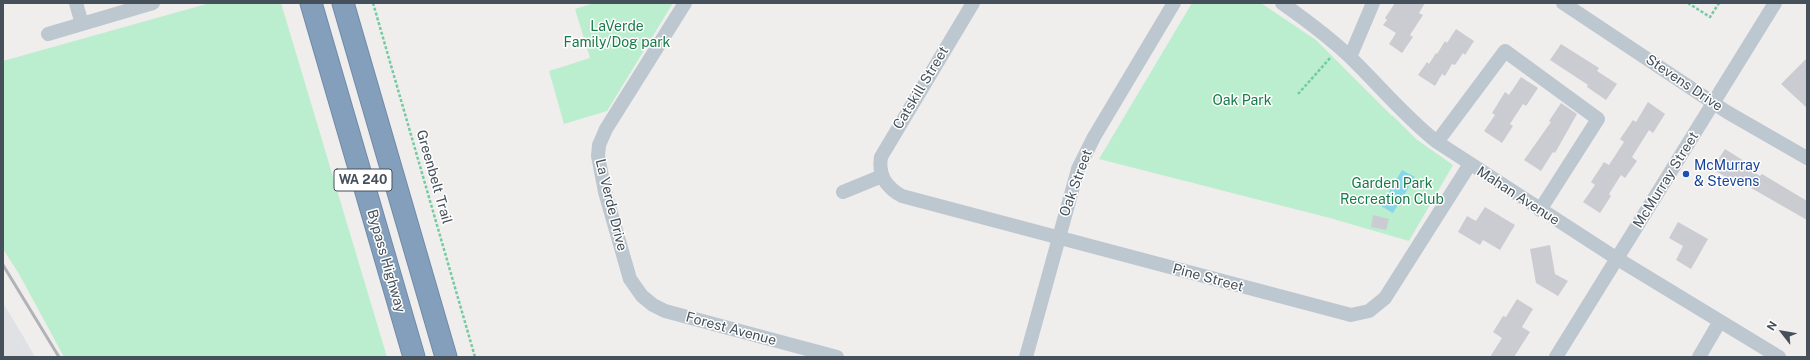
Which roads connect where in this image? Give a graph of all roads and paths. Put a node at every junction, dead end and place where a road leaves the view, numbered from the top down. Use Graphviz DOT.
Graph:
graph roads {
  1 [pos="76,3"];
  2 [pos="153,3"];
  3 [pos="311,3"];
  4 [pos="342,3"];
  5 [pos="373,3"];
  6 [pos="685,3"];
  7 [pos="972,3"];
  8 [pos="1174,3"];
  9 [pos="1282,3"];
  10 [pos="1373,3"];
  11 [pos="1563,3"];
  12 [pos="1688,3"];
  13 [pos="1719,3"];
  14 [pos="1775,3"];
  15 [pos="82,24"];
  16 [pos="48,34"];
  17 [pos="1333,55"];
  18 [pos="1350,57"];
  19 [pos="1298,94"];
  20 [pos="1714,103"];
  21 [pos="1438,142"];
  22 [pos="1807,158"];
  23 [pos="1470,164"];
  24 [pos="882,176"];
  25 [pos="843,192"];
  26 [pos="1540,210"];
  27 [pos="1058,238"];
  28 [pos="1616,258"];
  29 [pos="672,313"];
  30 [pos="1720,321"];
  31 [pos="414,357"];
  32 [pos="446,357"];
  33 [pos="475,357"];
  34 [pos="837,357"];
  35 [pos="1026,357"];
  36 [pos="1556,357"];
  37 [pos="1699,357"];
  38 [pos="1779,357"];
  1 -- 15 [label="street"];
  2 -- 15 [label="street"];
  3 -- 31 [label="highway, Bypass Highway / WA 240"];
  4 -- 32 [label="highway, WA 240"];
  5 -- 33 [label="path, Greenbelt Trail"];
  6 -- 29 [label="street, La Verde Drive"];
  7 -- 24 [label="street, Catskill Street"];
  8 -- 27 [label="street, Oak Street"];
  9 -- 18 [label="street, Mahan Avenue"];
  10 -- 18 [label="street"];
  11 -- 20 [label="street, Stevens Drive"];
  12 -- 13 [label="path"];
  14 -- 20 [label="street, McMurray Street"];
  15 -- 16 [label="street"];
  17 -- 19 [label="path"];
  18 -- 21 [label="street, Mahan Avenue"];
  20 -- 22 [label="street, Stevens Drive"];
  20 -- 28 [label="street, McMurray Street"];
  21 -- 23 [label="street, Mahan Avenue"];
  21 -- 26 [label="street"];
  23 -- 26 [label="street, Mahan Avenue"];
  23 -- 27 [label="street, Pine Street"];
  24 -- 25 [label="street"];
  24 -- 27 [label="street, Pine Street"];
  26 -- 28 [label="street, Mahan Avenue"];
  27 -- 35 [label="street, Oak Street"];
  28 -- 30 [label="street, Mahan Avenue"];
  28 -- 36 [label="street, McMurray Street"];
  29 -- 34 [label="street, Forest Avenue"];
  30 -- 37 [label="street"];
  30 -- 38 [label="street, Mahan Avenue"];
}
